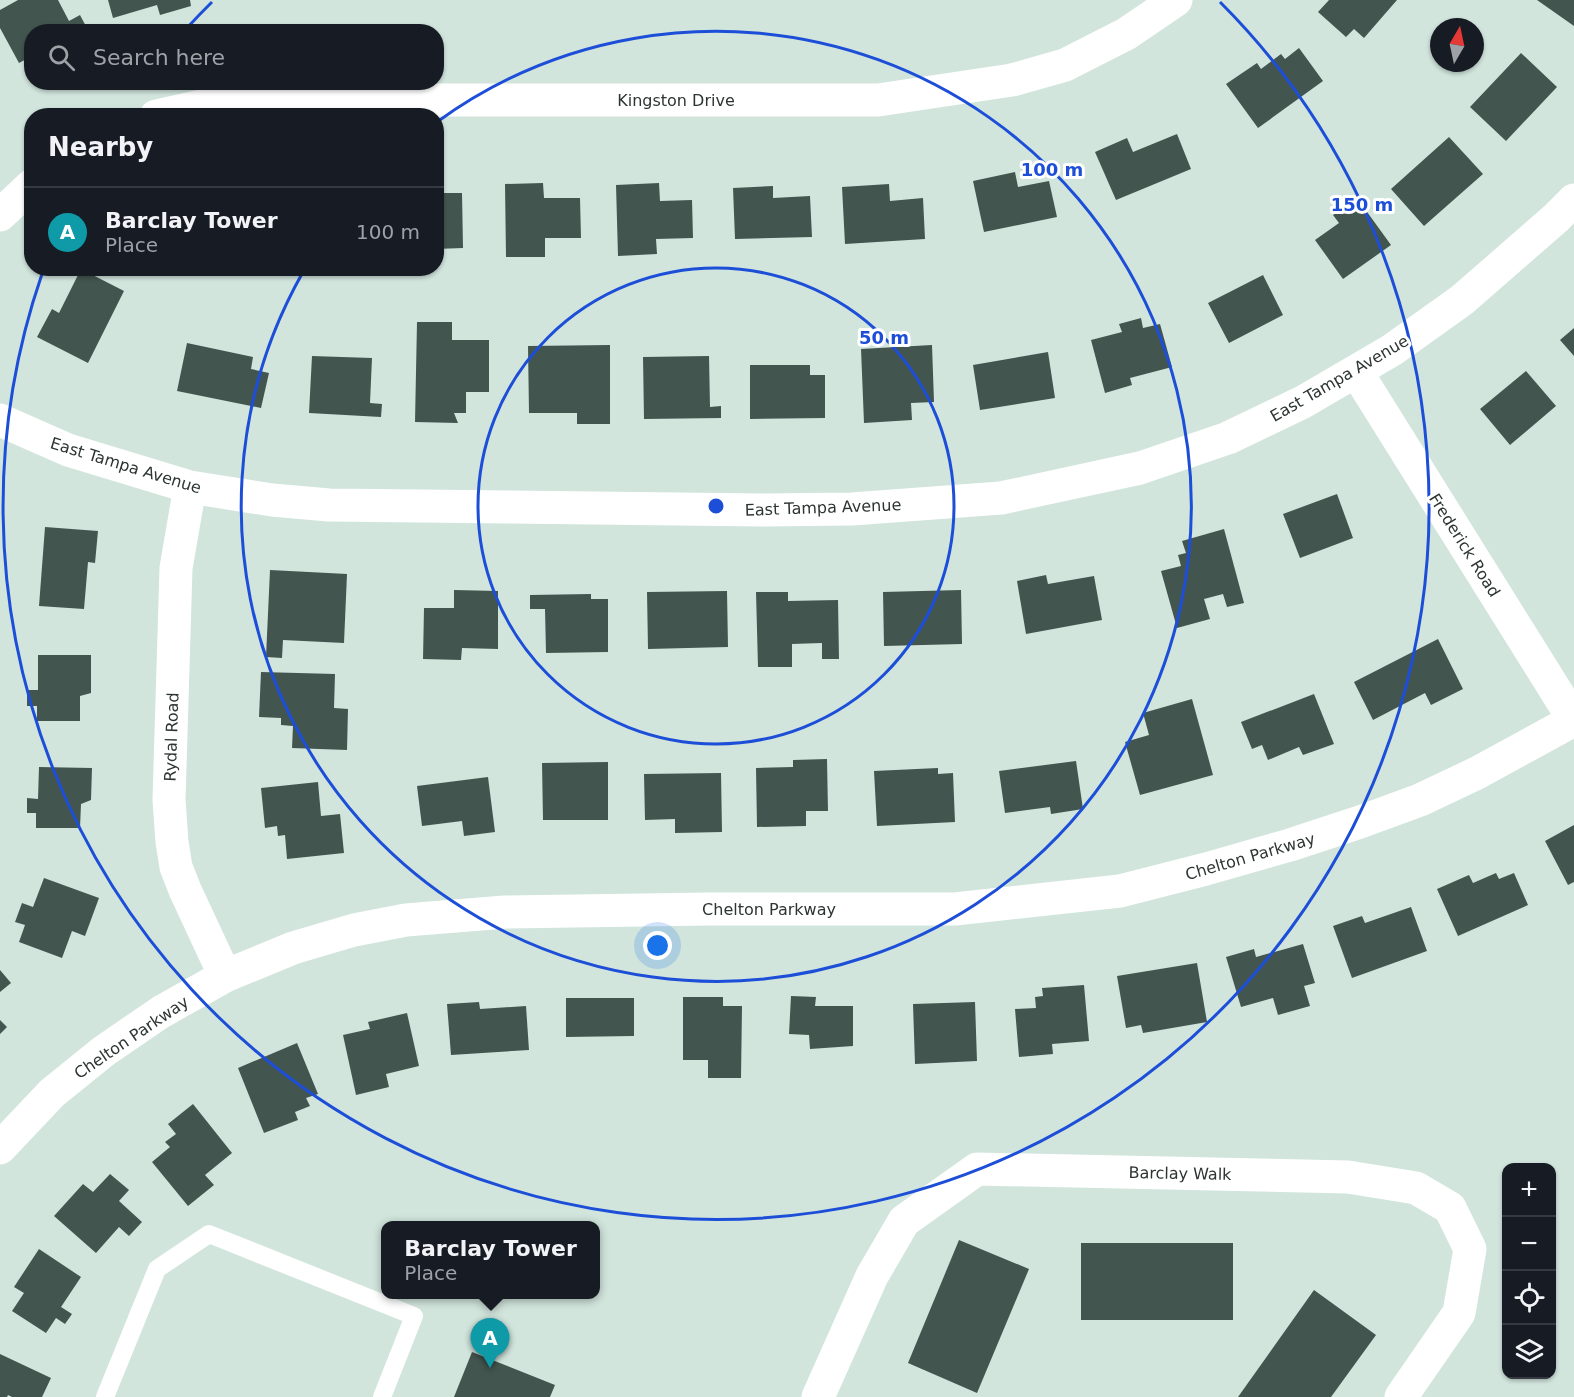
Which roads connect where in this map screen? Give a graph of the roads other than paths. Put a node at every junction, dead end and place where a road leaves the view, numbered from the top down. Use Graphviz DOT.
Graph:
graph roads {
  1 [pos="1176,0"];
  2 [pos="192,108"];
  3 [pos="24,192"];
  4 [pos="1574,200"];
  5 [pos="0,215"];
  6 [pos="1356,371"];
  7 [pos="0,420"];
  8 [pos="190,487"];
  9 [pos="1574,720"];
  10 [pos="225,976"];
  11 [pos="0,1148"];
  12 [pos="105,1397"];
  13 [pos="382,1397"];
  14 [pos="818,1397"];
  15 [pos="1401,1397"];
  1 -- 2 [label="street, Kingston Drive"];
  3 -- 5 [label="street"];
  4 -- 6 [label="street, East Tampa Avenue"];
  6 -- 8 [label="street, East Tampa Avenue"];
  6 -- 9 [label="street, Frederick Road"];
  7 -- 8 [label="street, East Tampa Avenue"];
  8 -- 10 [label="street, Rydal Road"];
  9 -- 10 [label="street, Chelton Parkway"];
  10 -- 11 [label="street, Chelton Parkway"];
  12 -- 13 [label="lane"];
  14 -- 15 [label="street, Barclay Walk"];
}
